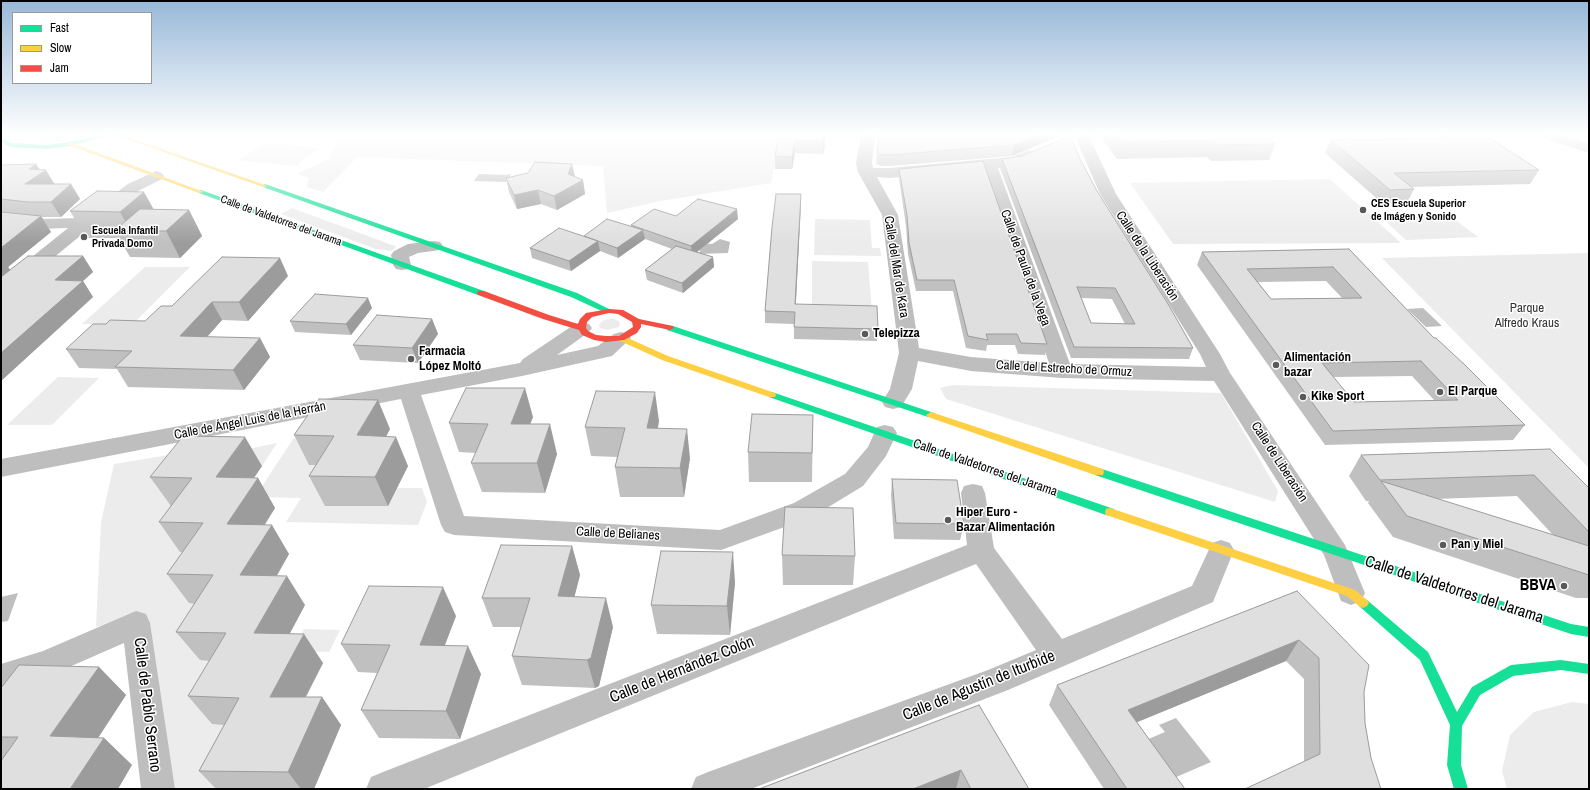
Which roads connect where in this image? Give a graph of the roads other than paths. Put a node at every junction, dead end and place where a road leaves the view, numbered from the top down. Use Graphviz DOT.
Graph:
graph roads {
  1 [pos="142,171"];
  2 [pos="219,171"];
  3 [pos="903,171"];
  4 [pos="991,171"];
  5 [pos="1095,171"];
  6 [pos="866,172"];
  7 [pos="156,176"];
  8 [pos="1,218"];
  9 [pos="85,223"];
  10 [pos="434,246"];
  11 [pos="402,265"];
  12 [pos="1,291"];
  13 [pos="609,311"];
  14 [pos="636,321"];
  15 [pos="582,328"];
  16 [pos="621,338"];
  17 [pos="909,353"];
  18 [pos="522,369"];
  19 [pos="1062,371"];
  20 [pos="1220,374"];
  21 [pos="409,391"];
  22 [pos="893,402"];
  23 [pos="884,433"];
  24 [pos="1,468"];
  25 [pos="973,493"];
  26 [pos="1221,550"];
  27 [pos="981,551"];
  28 [pos="1336,552"];
  29 [pos="1351,593"];
  30 [pos="1571,629"];
  31 [pos="1589,632"];
  32 [pos="1589,641"];
  33 [pos="1056,655"];
  34 [pos="1589,663"];
  35 [pos="1574,666"];
  36 [pos="1589,669"];
  37 [pos="1,678"];
  38 [pos="1456,725"];
  39 [pos="158,789"];
  40 [pos="383,789"];
  41 [pos="708,789"];
  42 [pos="1461,789"];
  1 -- 7 [label="street, Calle de Valdetorres del Jarama"];
  2 -- 10 [label="street, Calle de Valdetorres del Jarama"];
  3 -- 6 [label="street"];
  4 -- 19 [label="street, Calle de Paula de la Vega"];
  5 -- 20 [label="street, Calle de la Liberación"];
  6 -- 17 [label="street, Calle del Mar de Kara"];
  7 -- 9 [label="street"];
  7 -- 11 [label="street, Calle de Valdetorres del Jarama"];
  8 -- 9 [label="street"];
  9 -- 12 [label="street"];
  10 -- 11 [label="street, Calle de Valdetorres del Jarama"];
  10 -- 13 [label="street, Calle de Valdetorres del Jarama"];
  11 -- 15 [label="street, Calle de Valdetorres del Jarama"];
  13 -- 14 [label="street, Calle de Valdetorres del Jarama"];
  13 -- 15 [label="street"];
  14 -- 16 [label="street"];
  14 -- 22 [label="street, Calle de Valdetorres del Jarama"];
  15 -- 16 [label="street, Calle de Valdetorres del Jarama"];
  15 -- 18 [label="street, Calle de Ángel Luis de la Herrán"];
  16 -- 18 [label="street, Calle de Ángel Luis de la Herrán"];
  16 -- 23 [label="street, Calle de Valdetorres del Jarama"];
  17 -- 19 [label="street, Calle del Estrecho de Ormuz"];
  17 -- 22 [label="street, Calle del Mar de Kara"];
  18 -- 21 [label="street, Calle de Ángel Luis de la Herrán"];
  19 -- 20 [label="street, Calle del Estrecho de Ormuz"];
  20 -- 28 [label="street, Calle de Liberación"];
  21 -- 23 [label="street, Calle de Belianes"];
  21 -- 24 [label="street, Calle de Ángel Luis de la Herrán"];
  22 -- 28 [label="street, Calle de Valdetorres del Jarama"];
  23 -- 26 [label="street, Calle de Valdetorres del Jarama"];
  25 -- 27 [label="street"];
  26 -- 29 [label="street, Calle de Valdetorres del Jarama"];
  26 -- 33 [label="street, Calle de Agustín de Iturbide"];
  27 -- 33 [label="street"];
  27 -- 40 [label="street, Calle de Hernández Colón"];
  28 -- 29 [label="street, Calle de Valdetorres del Jarama"];
  28 -- 30 [label="street, Calle de Valdetorres del Jarama"];
  29 -- 38 [label="street, Calle de Valdetorres del Jarama"];
  30 -- 31 [label="street, Calle de Valdetorres del Jarama"];
  30 -- 32 [label="street, Calle de Valdetorres del Jarama"];
  33 -- 41 [label="street, Calle de Agustín de Iturbide"];
  34 -- 35 [label="street"];
  35 -- 36 [label="street"];
  35 -- 38 [label="street"];
  37 -- 39 [label="street, Calle de Pablo Serrano"];
  38 -- 42 [label="street"];
}
